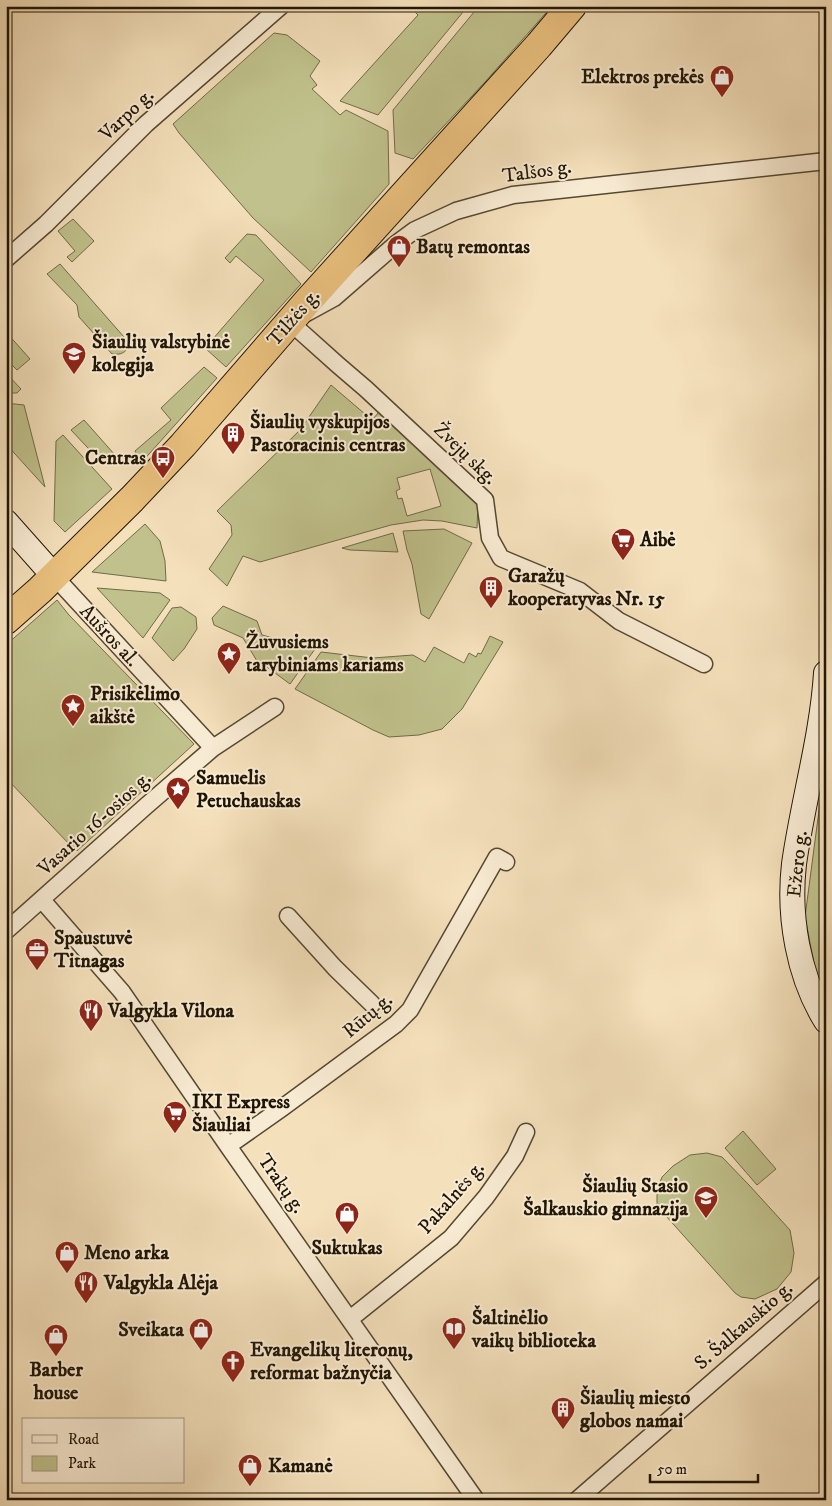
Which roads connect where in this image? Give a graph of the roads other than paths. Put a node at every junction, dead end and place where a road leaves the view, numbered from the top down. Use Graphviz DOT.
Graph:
graph roads {
  1 [pos="281,6"];
  2 [pos="572,6"];
  3 [pos="826,160"];
  4 [pos="6,259"];
  5 [pos="290,322"];
  6 [pos="6,522"];
  7 [pos="54,576"];
  8 [pos="6,620"];
  9 [pos="704,664"];
  10 [pos="825,683"];
  11 [pos="275,707"];
  12 [pos="213,748"];
  13 [pos="506,862"];
  14 [pos="42,900"];
  15 [pos="288,916"];
  16 [pos="6,931"];
  17 [pos="372,1004"];
  18 [pos="826,1021"];
  19 [pos="526,1132"];
  20 [pos="228,1146"];
  21 [pos="826,1283"];
  22 [pos="350,1319"];
  23 [pos="476,1500"];
  24 [pos="577,1500"];
  1 -- 4 [label="street, Varpo g."];
  2 -- 5 [label="highway, Tilžės g."];
  3 -- 5 [label="street, Talšos g."];
  5 -- 7 [label="highway, Tilžės g."];
  5 -- 9 [label="street, Žvejų skg."];
  6 -- 7 [label="main road, Aušros al."];
  7 -- 8 [label="highway, Tilžės g."];
  7 -- 12 [label="street, Aušros al."];
  10 -- 18 [label="main road, Ežero g."];
  11 -- 12 [label="street, Vasario 16-osios g."];
  12 -- 14 [label="street, Vasario 16-osios g."];
  13 -- 20 [label="street, Rūtų g."];
  14 -- 16 [label="street, Vasario 16-osios g."];
  14 -- 20 [label="street, Trakų g."];
  15 -- 17 [label="street"];
  19 -- 22 [label="street, Pakalnės g."];
  20 -- 22 [label="street, Trakų g."];
  21 -- 24 [label="street, S. Šalkauskio g."];
  22 -- 23 [label="street, Trakų g."];
}
